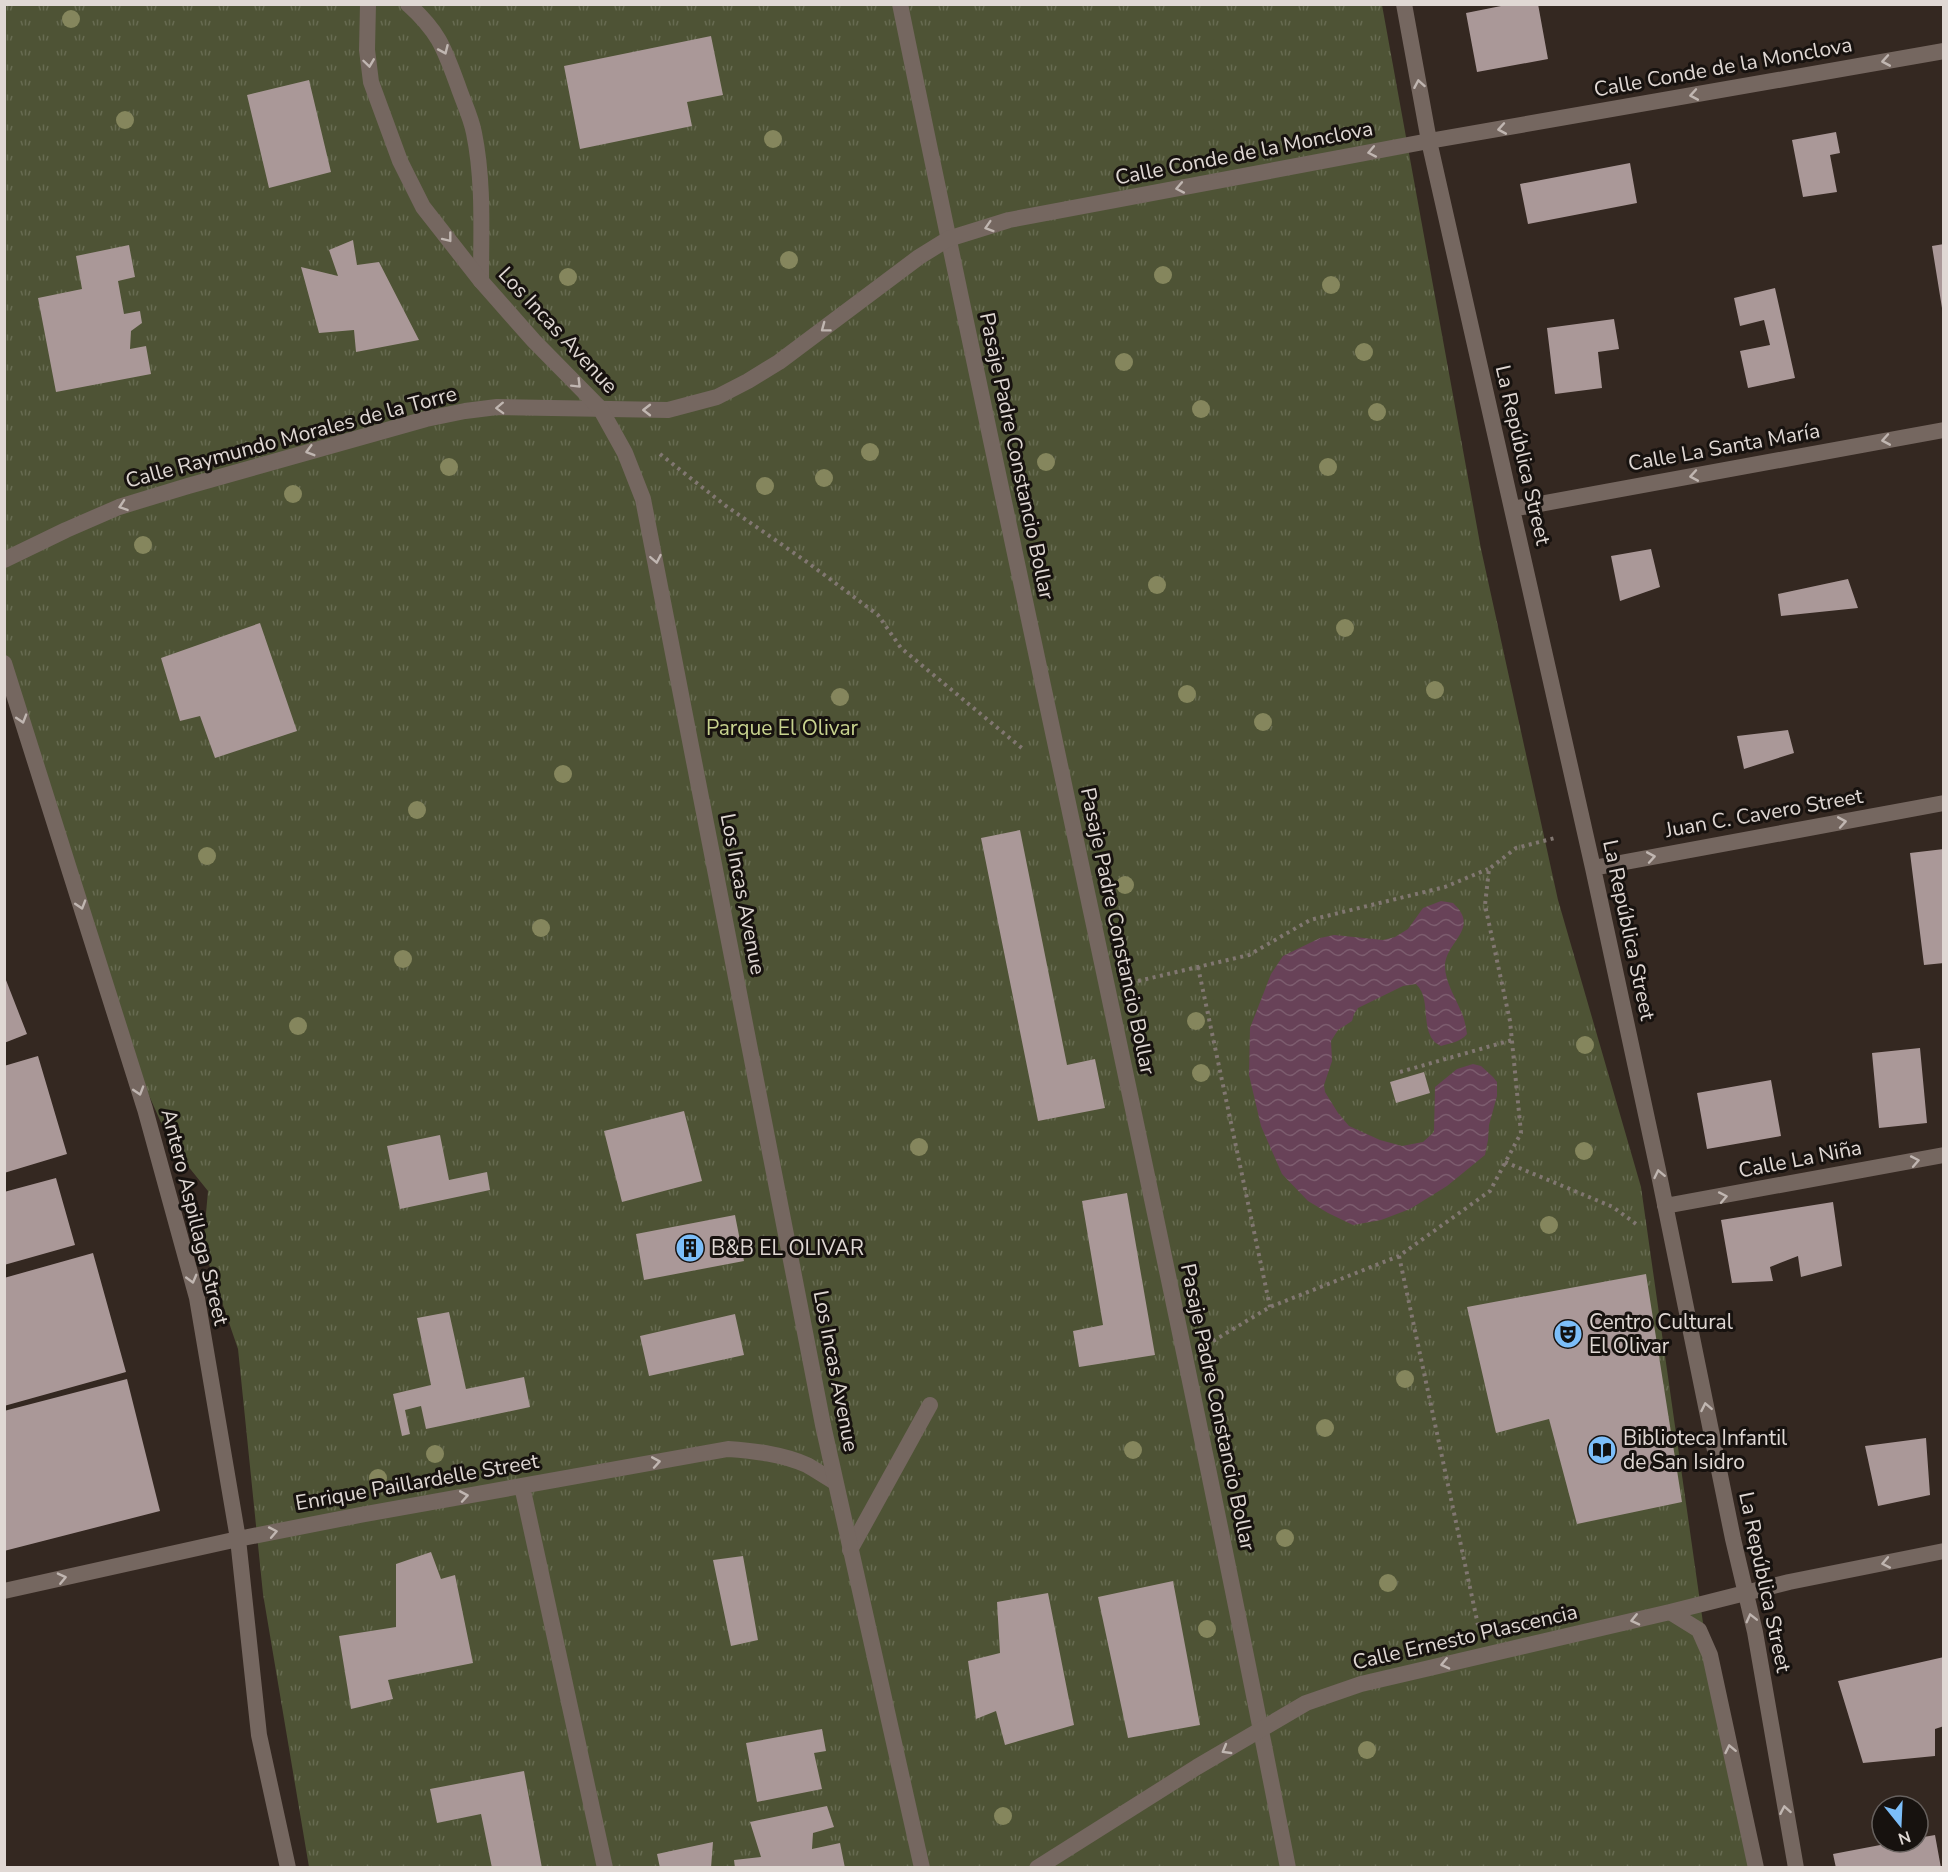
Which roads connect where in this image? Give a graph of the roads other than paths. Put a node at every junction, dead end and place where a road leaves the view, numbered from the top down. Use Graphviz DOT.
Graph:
graph roads {
  1 [pos="368,4"];
  2 [pos="408,4"];
  3 [pos="900,4"];
  4 [pos="1404,4"];
  5 [pos="1944,51"];
  6 [pos="1430,141"];
  7 [pos="948,239"];
  8 [pos="481,281"];
  9 [pos="600,408"];
  10 [pos="1944,430"];
  11 [pos="1512,509"];
  12 [pos="4,560"];
  13 [pos="4,663"];
  14 [pos="1944,803"];
  15 [pos="1593,868"];
  16 [pos="1944,1155"];
  17 [pos="1665,1206"];
  18 [pos="930,1405"];
  19 [pos="835,1482"];
  20 [pos="522,1486"];
  21 [pos="238,1539"];
  22 [pos="850,1550"];
  23 [pos="1944,1551"];
  24 [pos="4,1591"];
  25 [pos="1745,1593"];
  26 [pos="1670,1612"];
  27 [pos="1261,1729"];
  28 [pos="288,1868"];
  29 [pos="605,1868"];
  30 [pos="922,1868"];
  31 [pos="1037,1868"];
  32 [pos="1288,1868"];
  33 [pos="1756,1868"];
  34 [pos="1796,1868"];
  1 -- 8 [label="street, Los Incas Avenue, one-way"];
  2 -- 8 [label="street, one-way"];
  3 -- 7 [label="street, Pasaje Padre Constancio Bollar"];
  6 -- 4 [label="street, La República Street, one-way"];
  5 -- 6 [label="street, Calle Conde de la Monclova, one-way"];
  6 -- 7 [label="street, Calle Conde de la Monclova, one-way"];
  6 -- 11 [label="street, La República Street"];
  7 -- 9 [label="street, Calle Conde de la Monclova, one-way"];
  7 -- 27 [label="street, Pasaje Padre Constancio Bollar"];
  8 -- 9 [label="street, Los Incas Avenue, one-way"];
  9 -- 12 [label="street, Calle Raymundo Morales de la Torre, one-way"];
  9 -- 19 [label="street, Los Incas Avenue, one-way"];
  10 -- 11 [label="street, Calle La Santa María, one-way"];
  11 -- 15 [label="street, La República Street"];
  13 -- 21 [label="street, Antero Aspillaga Street, one-way"];
  15 -- 14 [label="street, Juan C. Cavero Street, one-way"];
  17 -- 15 [label="street, La República Street, one-way"];
  17 -- 16 [label="street, Calle La Niña, one-way"];
  25 -- 17 [label="street, La República Street, one-way"];
  18 -- 22 [label="street"];
  20 -- 19 [label="street, Enrique Paillardelle Street, one-way"];
  19 -- 22 [label="street, Los Incas Avenue"];
  21 -- 20 [label="street, Enrique Paillardelle Street, one-way"];
  20 -- 29 [label="street"];
  24 -- 21 [label="street, Enrique Paillardelle Street, one-way"];
  21 -- 28 [label="street, Antero Aspillaga Street"];
  22 -- 30 [label="street, Los Incas Avenue"];
  23 -- 25 [label="street, Calle Ernesto Plascencia, one-way"];
  25 -- 26 [label="street, Calle Ernesto Plascencia"];
  34 -- 25 [label="street, La República Street, one-way"];
  26 -- 27 [label="street, Calle Ernesto Plascencia, one-way"];
  33 -- 26 [label="street, one-way"];
  27 -- 31 [label="street, Calle Ernesto Plascencia, one-way"];
  27 -- 32 [label="street, Pasaje Padre Constancio Bollar"];
}
